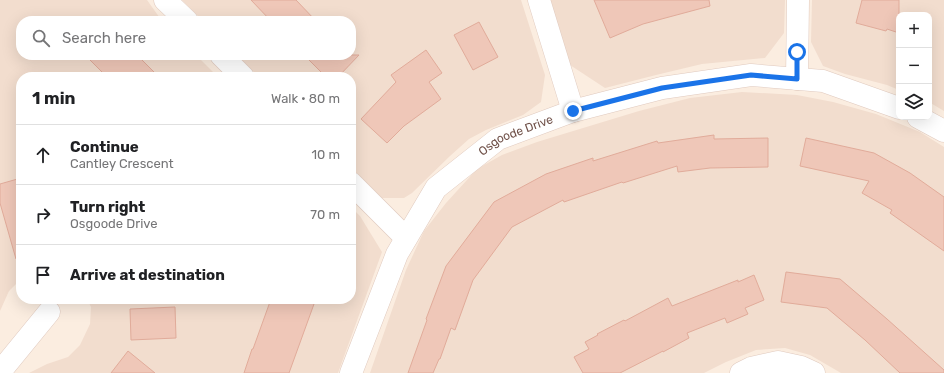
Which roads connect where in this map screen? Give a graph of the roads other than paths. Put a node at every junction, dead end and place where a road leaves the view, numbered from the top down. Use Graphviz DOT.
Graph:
graph roads {
  1 [pos="165,0"];
  2 [pos="539,0"];
  3 [pos="798,0"];
  4 [pos="181,16"];
  5 [pos="226,60"];
  6 [pos="238,72"];
  7 [pos="797,79"];
  8 [pos="896,107"];
  9 [pos="573,111"];
  10 [pos="924,120"];
  11 [pos="944,131"];
  12 [pos="356,188"];
  13 [pos="406,238"];
  14 [pos="49,312"];
  15 [pos="2,373"];
  16 [pos="352,373"];
  17 [pos="741,373"];
  18 [pos="814,373"];
  1 -- 4 [label="street"];
  2 -- 9 [label="street"];
  3 -- 7 [label="street"];
  5 -- 6 [label="street"];
  7 -- 8 [label="street, Osgoode Drive"];
  7 -- 9 [label="street, Osgoode Drive"];
  9 -- 13 [label="street, Osgoode Drive"];
  10 -- 11 [label="street"];
  12 -- 13 [label="street"];
  13 -- 16 [label="street, Osgoode Drive"];
  14 -- 15 [label="street"];
  17 -- 18 [label="street"];
}
